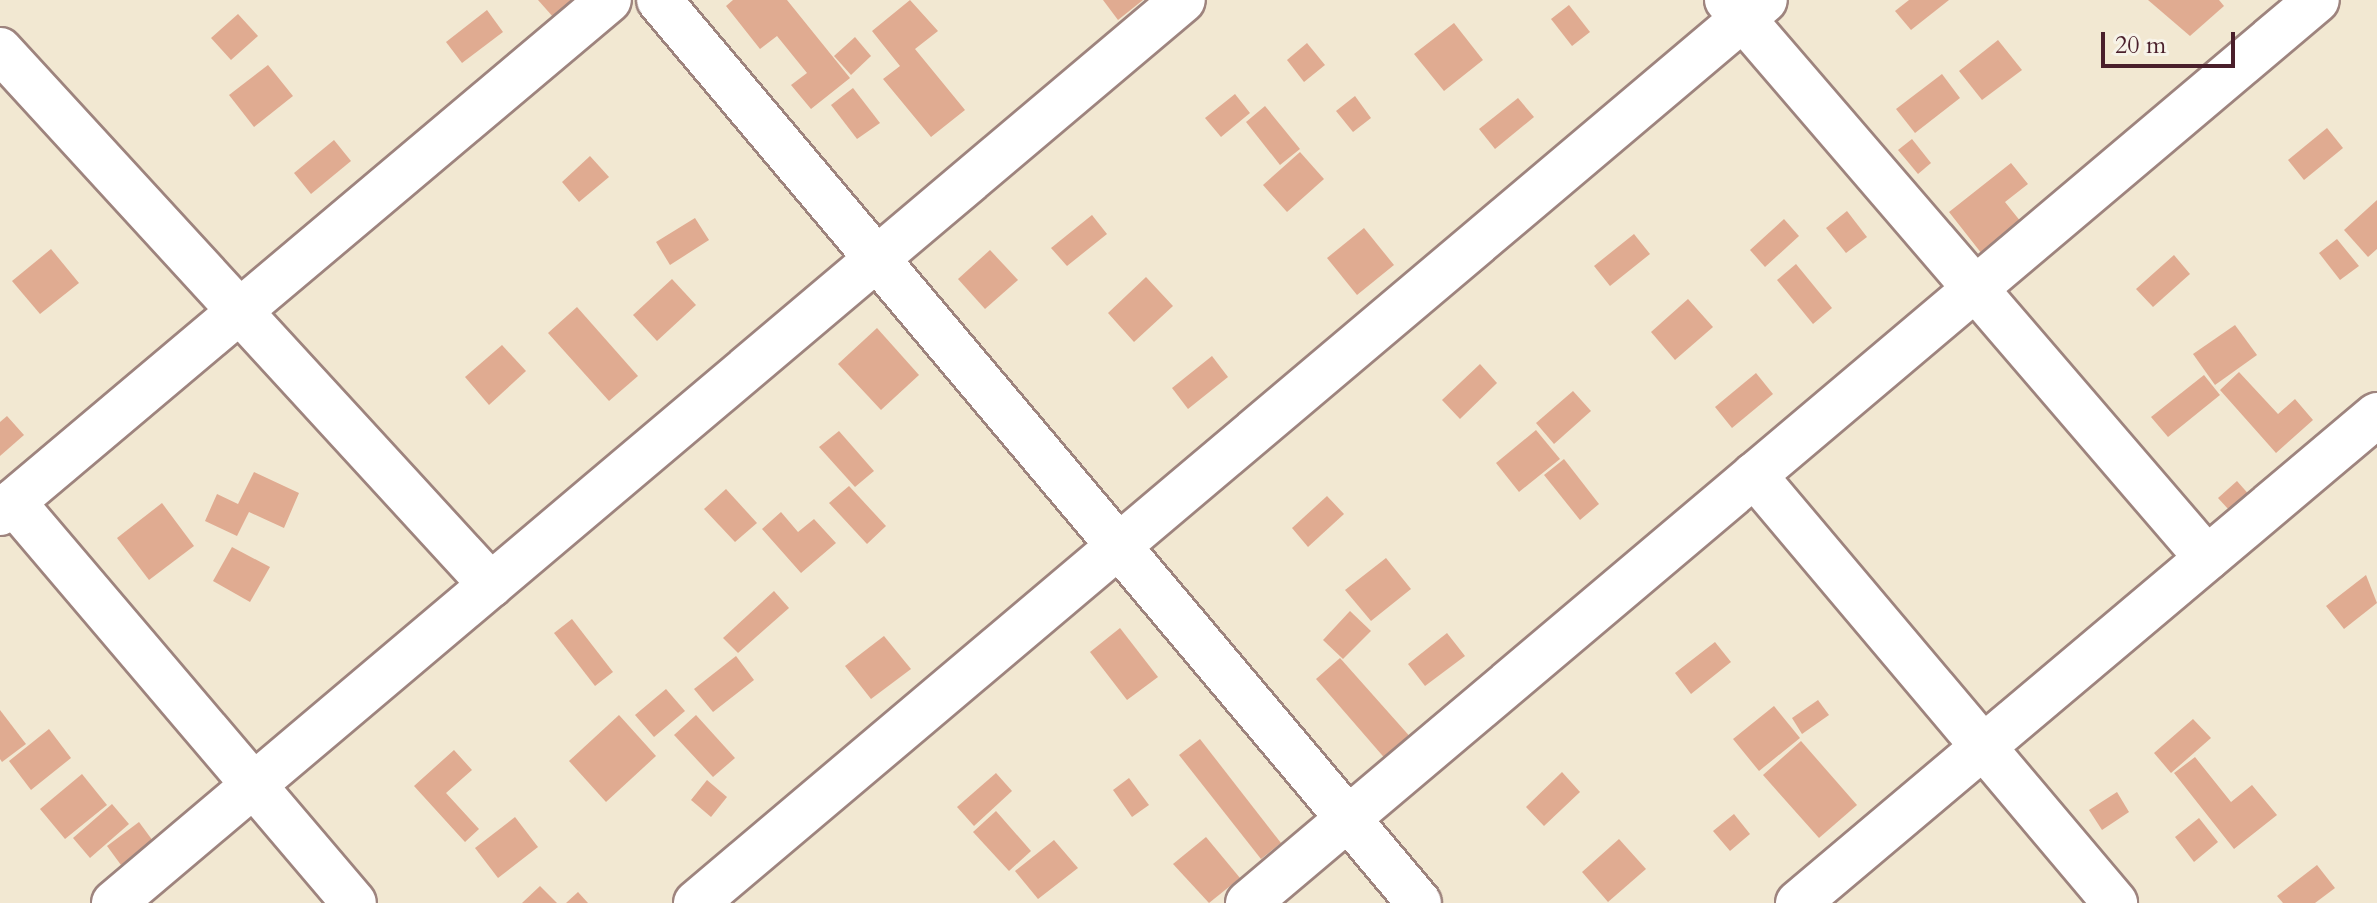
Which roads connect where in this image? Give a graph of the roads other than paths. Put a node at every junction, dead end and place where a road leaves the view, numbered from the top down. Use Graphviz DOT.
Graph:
graph roads {
  1 [pos="609,0"];
  2 [pos="659,0"];
  3 [pos="1183,0"];
  4 [pos="2317,0"];
  5 [pos="1745,6"];
  6 [pos="0,50"];
  7 [pos="876,259"];
  8 [pos="1978,287"];
  9 [pos="240,310"];
  10 [pos="2377,415"];
  11 [pos="1754,475"];
  12 [pos="6,508"];
  13 [pos="1117,547"];
  14 [pos="2207,558"];
  15 [pos="491,585"];
  16 [pos="1985,745"];
  17 [pos="254,785"];
  18 [pos="1346,820"];
  19 [pos="114,903"];
  20 [pos="354,903"];
  21 [pos="696,903"];
  22 [pos="1248,903"];
  23 [pos="1419,903"];
  24 [pos="1798,903"];
  25 [pos="2115,903"];
  1 -- 9 [label="street"];
  2 -- 7 [label="street"];
  3 -- 7 [label="street"];
  4 -- 8 [label="street"];
  5 -- 8 [label="street"];
  5 -- 13 [label="street"];
  6 -- 9 [label="street"];
  7 -- 13 [label="street"];
  7 -- 15 [label="street"];
  8 -- 11 [label="street"];
  8 -- 14 [label="street"];
  9 -- 12 [label="street"];
  9 -- 15 [label="street"];
  10 -- 14 [label="street"];
  11 -- 16 [label="street"];
  11 -- 18 [label="street"];
  12 -- 17 [label="street"];
  13 -- 18 [label="street"];
  13 -- 21 [label="street"];
  14 -- 16 [label="street"];
  15 -- 17 [label="street"];
  16 -- 24 [label="street"];
  16 -- 25 [label="street"];
  17 -- 19 [label="street"];
  17 -- 20 [label="street"];
  18 -- 22 [label="street"];
  18 -- 23 [label="street"];
}
